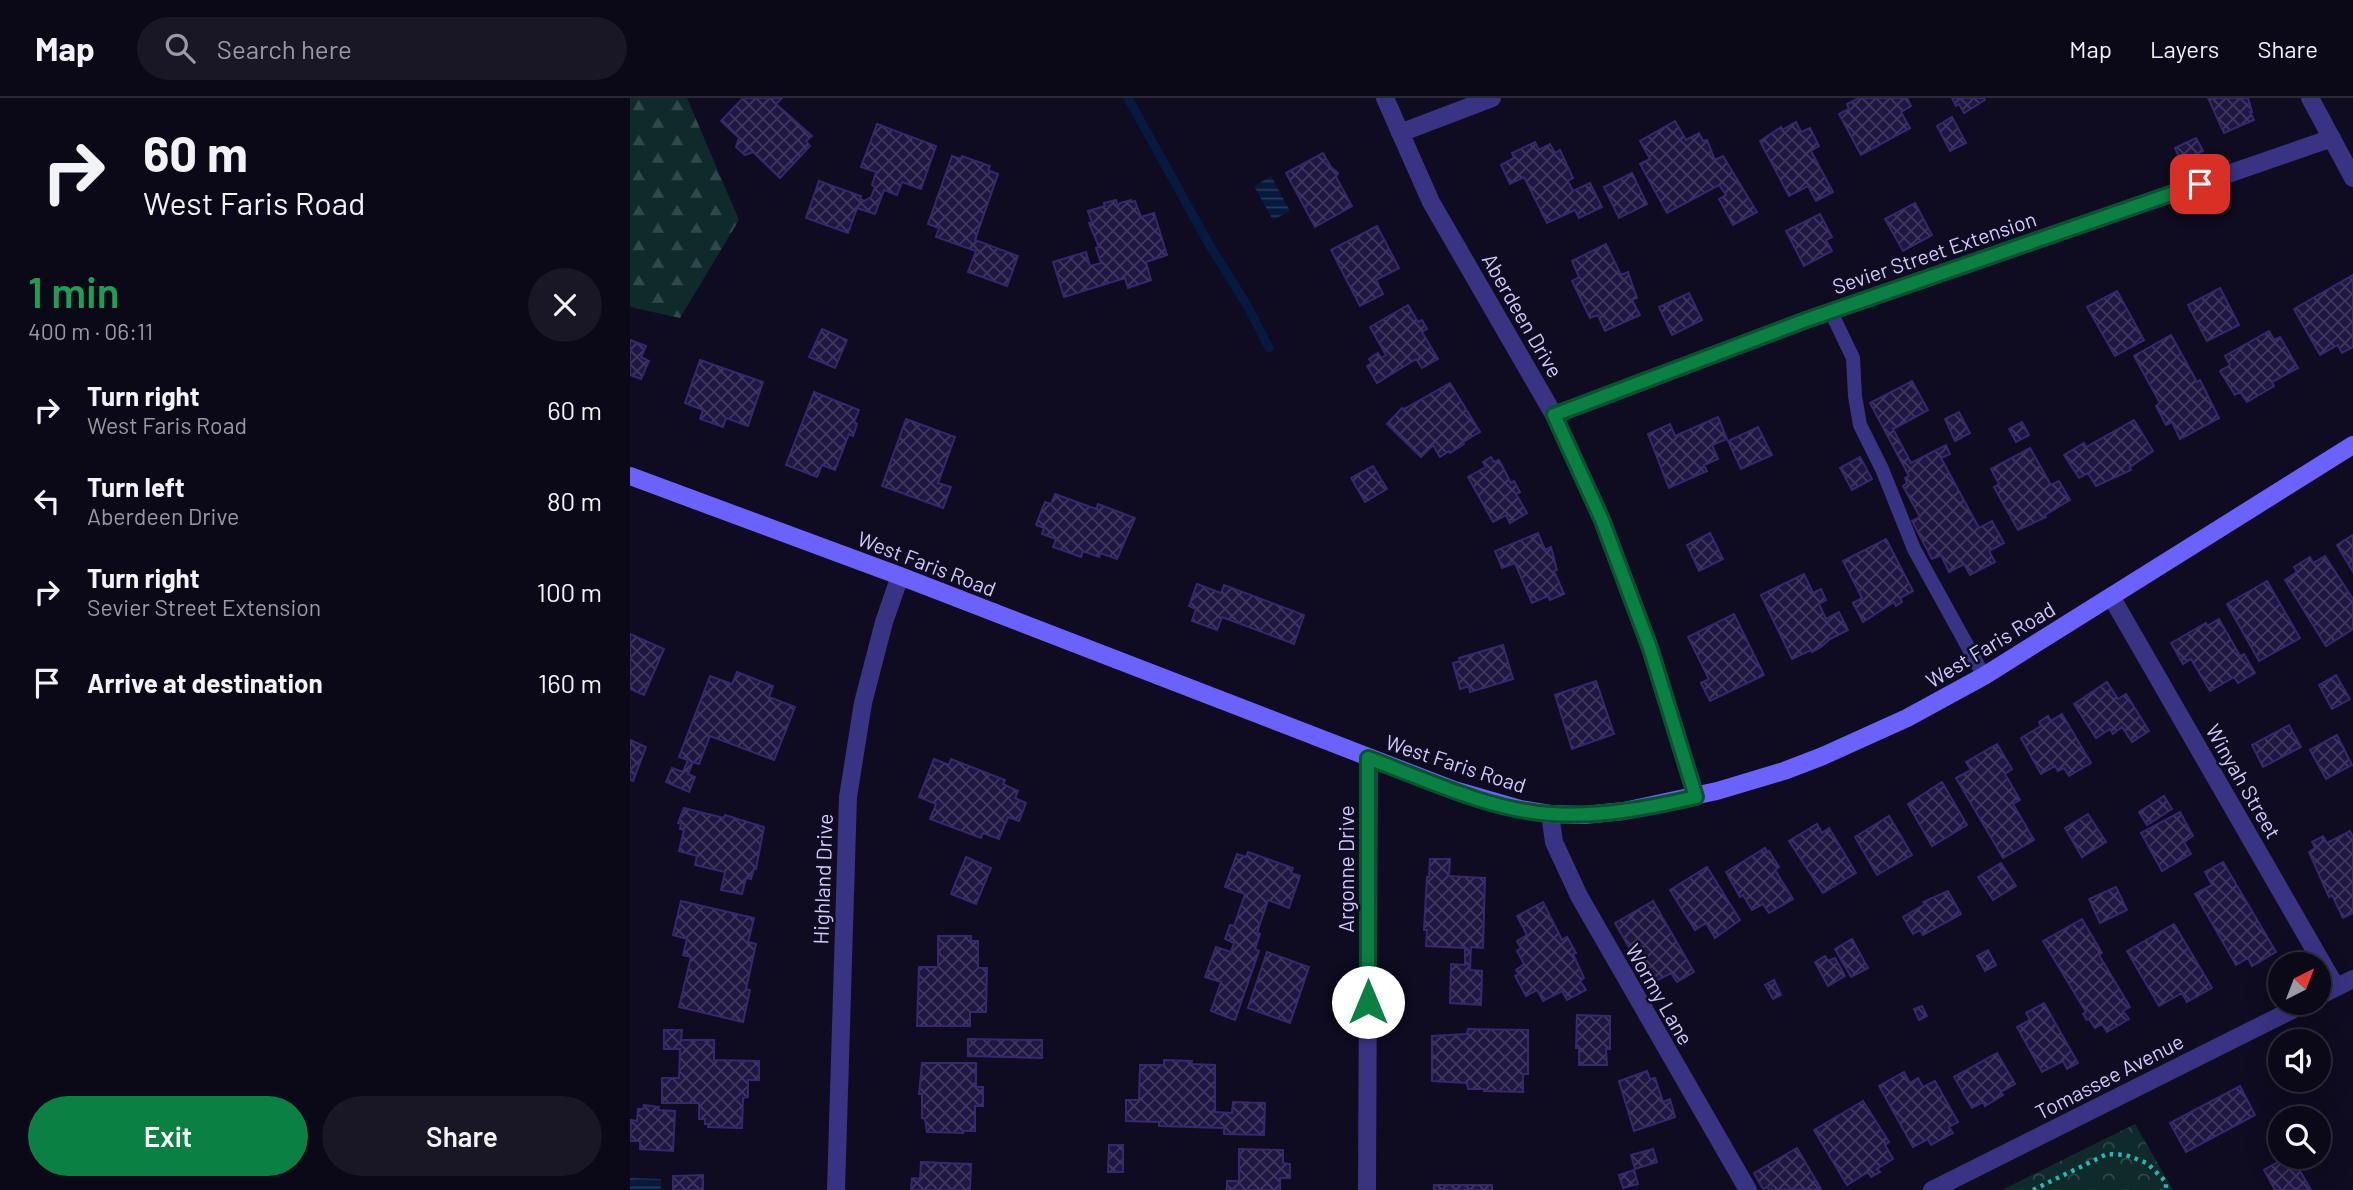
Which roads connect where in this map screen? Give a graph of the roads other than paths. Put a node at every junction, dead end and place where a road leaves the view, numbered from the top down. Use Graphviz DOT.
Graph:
graph roads {
  1 [pos="1385,98"];
  2 [pos="1492,98"];
  3 [pos="2310,98"];
  4 [pos="1400,133"];
  5 [pos="2332,138"];
  6 [pos="2353,178"];
  7 [pos="1830,312"];
  8 [pos="1554,415"];
  9 [pos="2353,445"];
  10 [pos="630,476"];
  11 [pos="900,576"];
  12 [pos="2112,598"];
  13 [pos="1984,676"];
  14 [pos="1368,758"];
  15 [pos="1696,797"];
  16 [pos="1550,814"];
  17 [pos="2353,979"];
  18 [pos="2336,988"];
  19 [pos="2331,990"];
  20 [pos="2282,1015"];
  21 [pos="836,1190"];
  22 [pos="1367,1190"];
  23 [pos="1748,1190"];
  24 [pos="1932,1190"];
  1 -- 4 [label="street, Aberdeen Drive"];
  2 -- 4 [label="street"];
  3 -- 5 [label="street"];
  4 -- 8 [label="street, Aberdeen Drive"];
  5 -- 6 [label="street"];
  5 -- 7 [label="street, Sevier Street Extension"];
  7 -- 8 [label="street, Sevier Street Extension"];
  7 -- 13 [label="lane"];
  8 -- 15 [label="street, Aberdeen Drive"];
  9 -- 12 [label="main road, West Faris Road"];
  10 -- 11 [label="main road, West Faris Road"];
  11 -- 14 [label="main road, West Faris Road"];
  11 -- 21 [label="street, Highland Drive"];
  12 -- 13 [label="main road, West Faris Road"];
  12 -- 18 [label="street, Winyah Street"];
  13 -- 15 [label="main road, West Faris Road"];
  14 -- 16 [label="main road, West Faris Road"];
  14 -- 22 [label="street, Argonne Drive"];
  15 -- 16 [label="main road, West Faris Road"];
  16 -- 23 [label="street, Wormy Lane"];
  17 -- 18 [label="street"];
  18 -- 19 [label="street"];
  20 -- 24 [label="street, Tomassee Avenue"];
}
